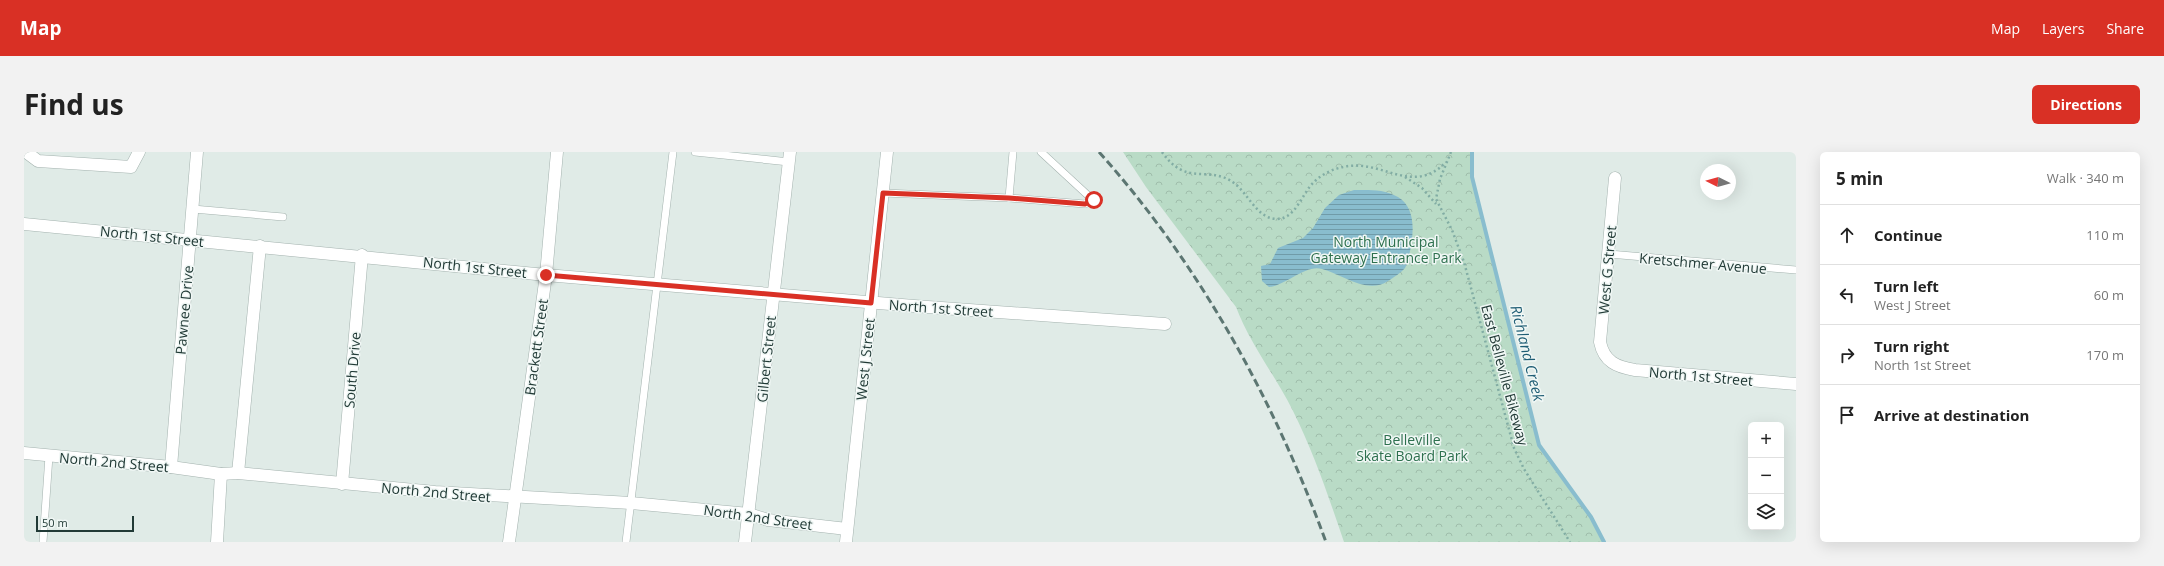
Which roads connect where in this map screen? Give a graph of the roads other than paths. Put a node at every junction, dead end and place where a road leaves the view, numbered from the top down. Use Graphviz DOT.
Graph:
graph roads {
  1 [pos="26,152"];
  2 [pos="139,152"];
  3 [pos="197,152"];
  4 [pos="556,152"];
  5 [pos="673,152"];
  6 [pos="694,152"];
  7 [pos="887,152"];
  8 [pos="1013,152"];
  9 [pos="1041,152"];
  10 [pos="751,155"];
  11 [pos="789,157"];
  12 [pos="1615,178"];
  13 [pos="883,193"];
  14 [pos="1009,198"];
  15 [pos="193,209"];
  16 [pos="283,217"];
  17 [pos="24,224"];
  18 [pos="190,240"];
  19 [pos="260,246"];
  20 [pos="1609,254"];
  21 [pos="362,255"];
  22 [pos="1796,270"];
  23 [pos="546,275"];
  24 [pos="658,284"];
  25 [pos="773,294"];
  26 [pos="871,303"];
  27 [pos="1165,324"];
  28 [pos="1608,360"];
  29 [pos="1796,384"];
  30 [pos="24,453"];
  31 [pos="49,456"];
  32 [pos="171,467"];
  33 [pos="238,473"];
  34 [pos="222,474"];
  35 [pos="342,484"];
  36 [pos="514,498"];
  37 [pos="631,503"];
  38 [pos="748,514"];
  39 [pos="848,529"];
  40 [pos="43,542"];
  41 [pos="218,542"];
  42 [pos="510,542"];
  43 [pos="626,542"];
  44 [pos="745,542"];
  45 [pos="846,542"];
  1 -- 2 [label="street"];
  3 -- 15 [label="street, Pawnee Drive"];
  4 -- 23 [label="street, Brackett Street"];
  5 -- 24 [label="lane"];
  6 -- 10 [label="lane"];
  7 -- 13 [label="street, West J Street"];
  8 -- 14 [label="lane"];
  9 -- 14 [label="lane"];
  10 -- 11 [label="lane"];
  11 -- 25 [label="street, Gilbert Street"];
  12 -- 20 [label="street, West G Street"];
  13 -- 14 [label="lane"];
  13 -- 26 [label="street, West J Street"];
  15 -- 16 [label="lane"];
  15 -- 18 [label="street, Pawnee Drive"];
  17 -- 18 [label="street, North 1st Street"];
  18 -- 19 [label="street, North 1st Street"];
  18 -- 32 [label="street, Pawnee Drive"];
  19 -- 21 [label="street, North 1st Street"];
  19 -- 33 [label="street"];
  20 -- 22 [label="lane, Kretschmer Avenue"];
  20 -- 28 [label="street, West G Street"];
  21 -- 23 [label="street, North 1st Street"];
  21 -- 35 [label="street, South Drive"];
  23 -- 24 [label="street, North 1st Street"];
  23 -- 36 [label="street, Brackett Street"];
  24 -- 25 [label="street, North 1st Street"];
  24 -- 37 [label="lane"];
  25 -- 26 [label="street, North 1st Street"];
  25 -- 38 [label="street, Gilbert Street"];
  26 -- 27 [label="street, North 1st Street"];
  26 -- 39 [label="street, West J Street"];
  28 -- 29 [label="street, North 1st Street"];
  30 -- 31 [label="street, North 2nd Street"];
  31 -- 32 [label="street, North 2nd Street"];
  31 -- 40 [label="lane"];
  32 -- 34 [label="street, North 2nd Street"];
  33 -- 34 [label="street, North 2nd Street"];
  33 -- 35 [label="street, North 2nd Street"];
  34 -- 41 [label="street"];
  35 -- 36 [label="street, North 2nd Street"];
  36 -- 37 [label="street, North 2nd Street"];
  36 -- 42 [label="street, Brackett Street"];
  37 -- 38 [label="street, North 2nd Street"];
  37 -- 43 [label="lane"];
  38 -- 39 [label="street, North 2nd Street"];
  38 -- 44 [label="street, Gilbert Street"];
  39 -- 45 [label="street, West J Street"];
}
